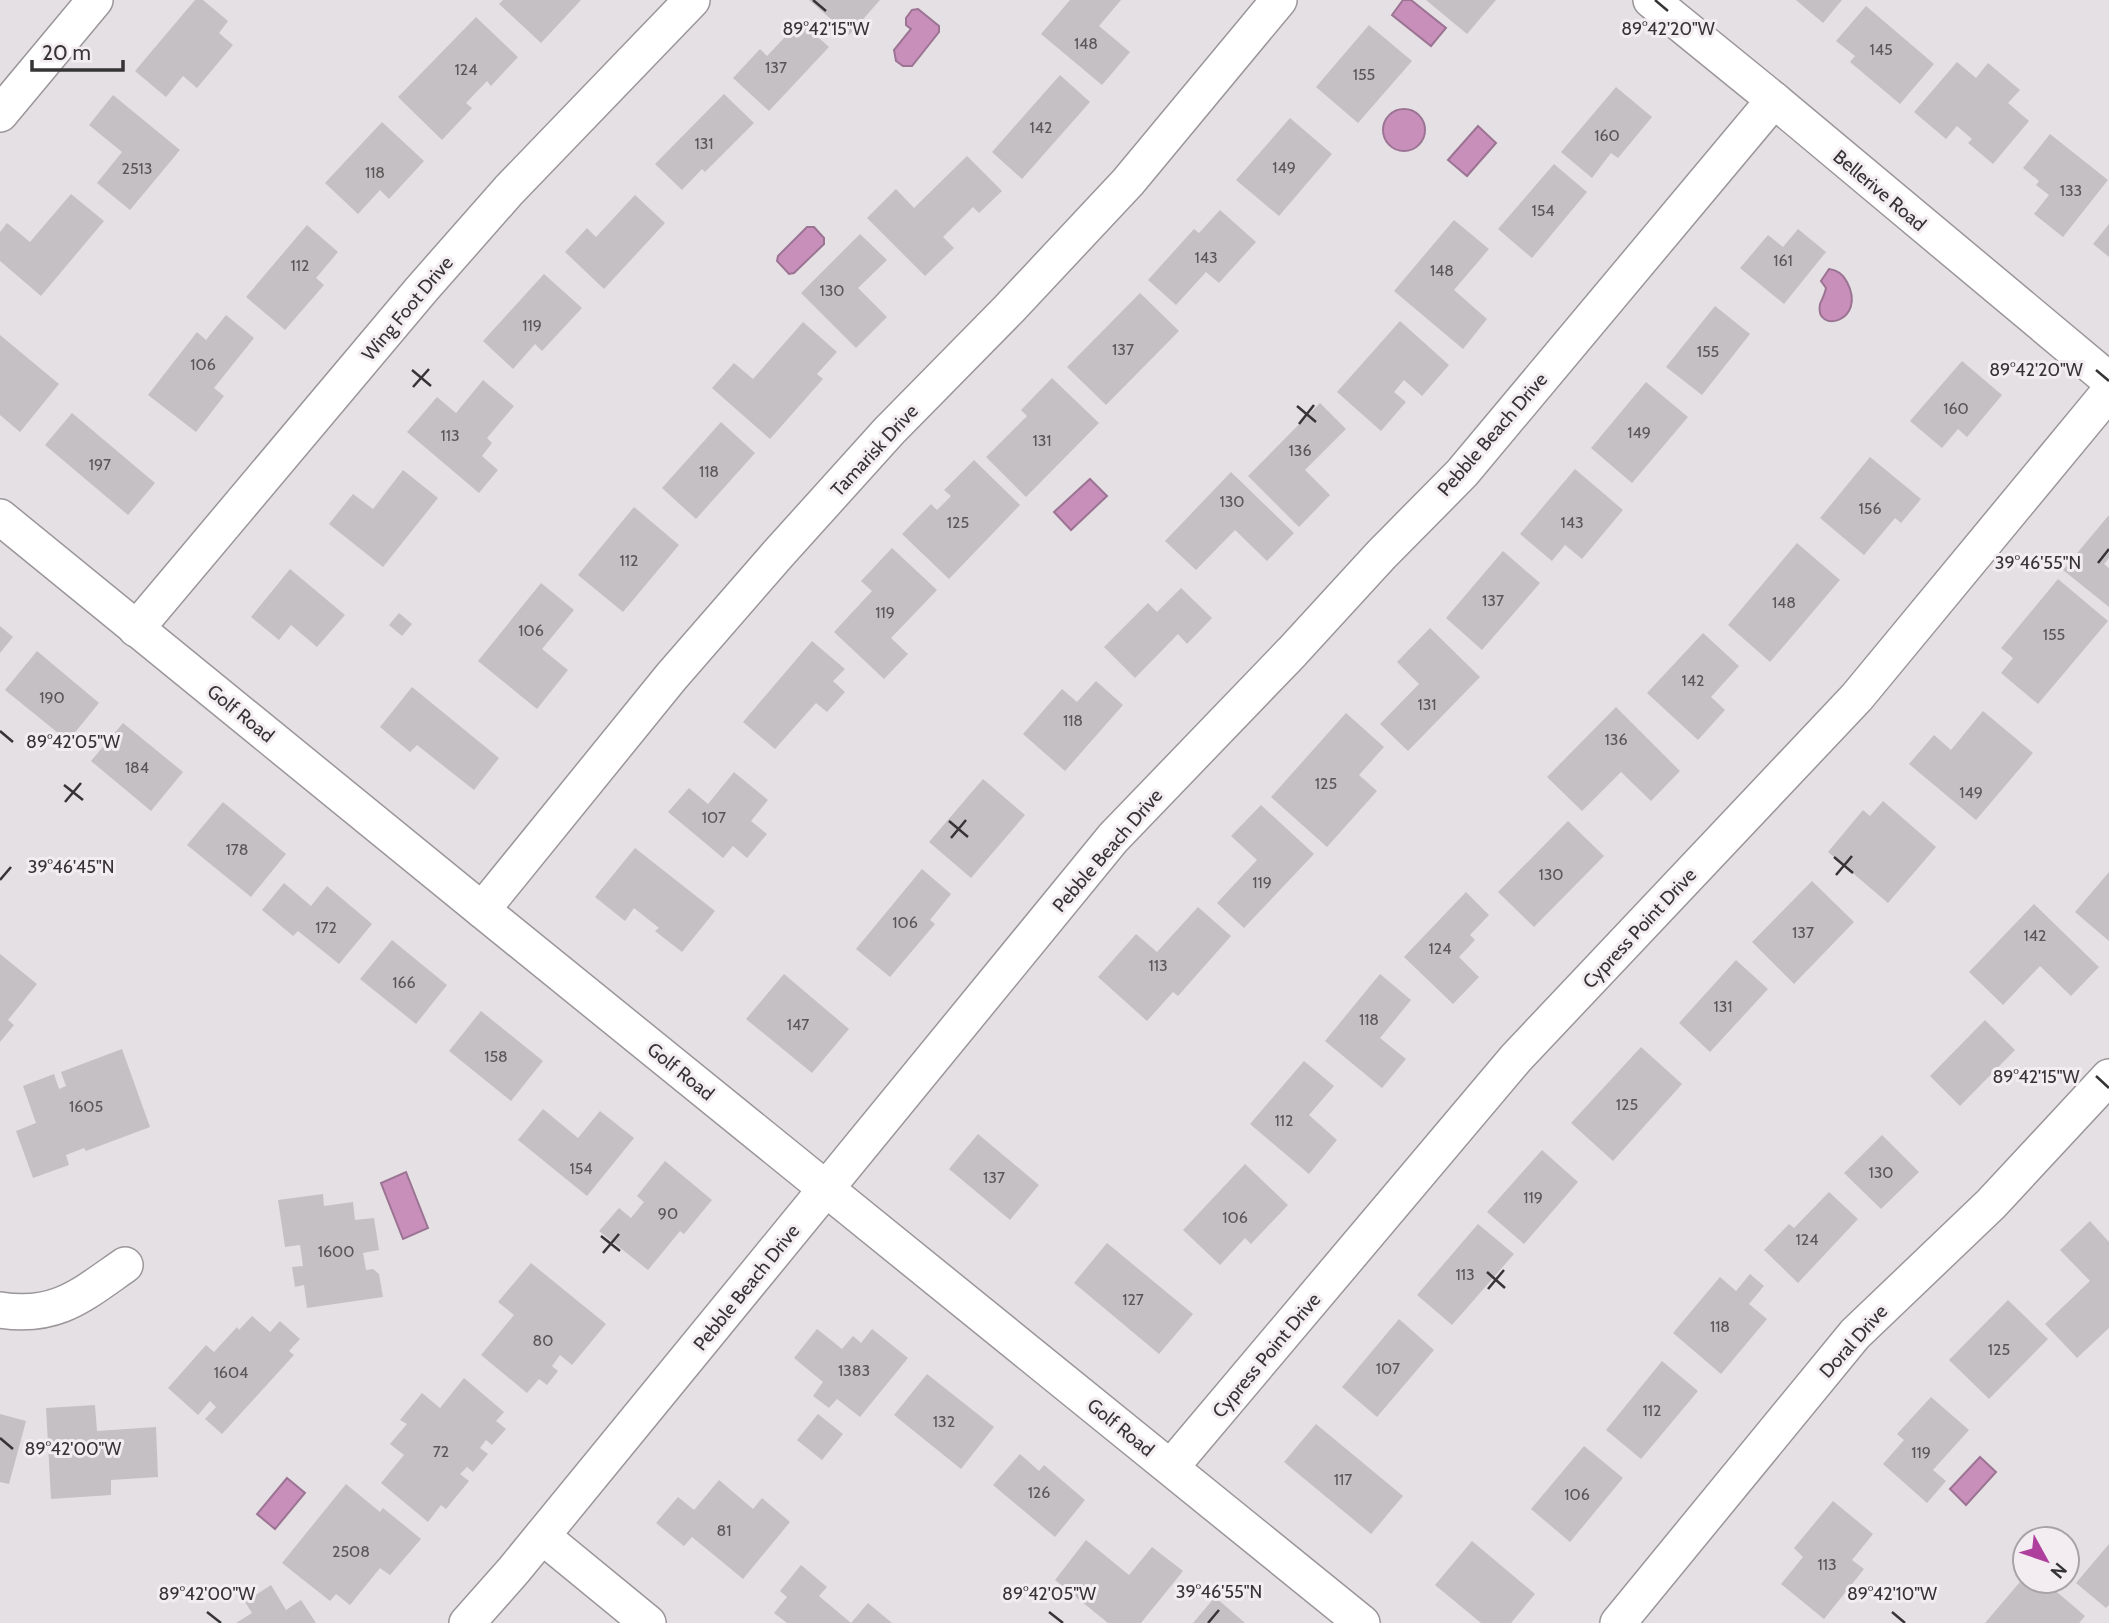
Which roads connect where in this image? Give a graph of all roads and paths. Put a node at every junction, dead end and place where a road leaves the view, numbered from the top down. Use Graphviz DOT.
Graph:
graph roads {
  1 [pos="95,0"];
  2 [pos="692,0"];
  3 [pos="1279,0"];
  4 [pos="1651,0"];
  5 [pos="1774,100"];
  6 [pos="0,114"];
  7 [pos="2109,380"];
  8 [pos="2109,392"];
  9 [pos="0,517"];
  10 [pos="136,629"];
  11 [pos="482,910"];
  12 [pos="2109,1077"];
  13 [pos="826,1188"];
  14 [pos="125,1265"];
  15 [pos="0,1310"];
  16 [pos="1171,1467"];
  17 [pos="542,1536"];
  18 [pos="467,1623"];
  19 [pos="648,1623"];
  20 [pos="1362,1623"];
  21 [pos="1618,1623"];
  1 -- 6 [label="street"];
  2 -- 10 [label="street, Wing Foot Drive"];
  3 -- 11 [label="street, Tamarisk Drive"];
  4 -- 5 [label="street, Bellerive Road"];
  5 -- 7 [label="street, Bellerive Road"];
  5 -- 13 [label="street, Pebble Beach Drive"];
  8 -- 16 [label="street, Cypress Point Drive"];
  9 -- 10 [label="street, Golf Road"];
  10 -- 11 [label="street, Golf Road"];
  11 -- 13 [label="street, Golf Road"];
  12 -- 21 [label="street, Doral Drive"];
  13 -- 16 [label="street, Golf Road"];
  13 -- 17 [label="street, Pebble Beach Drive"];
  14 -- 15 [label="street"];
  16 -- 20 [label="street, Golf Road"];
  17 -- 18 [label="street, Pebble Beach Drive"];
  17 -- 19 [label="street"];
}
